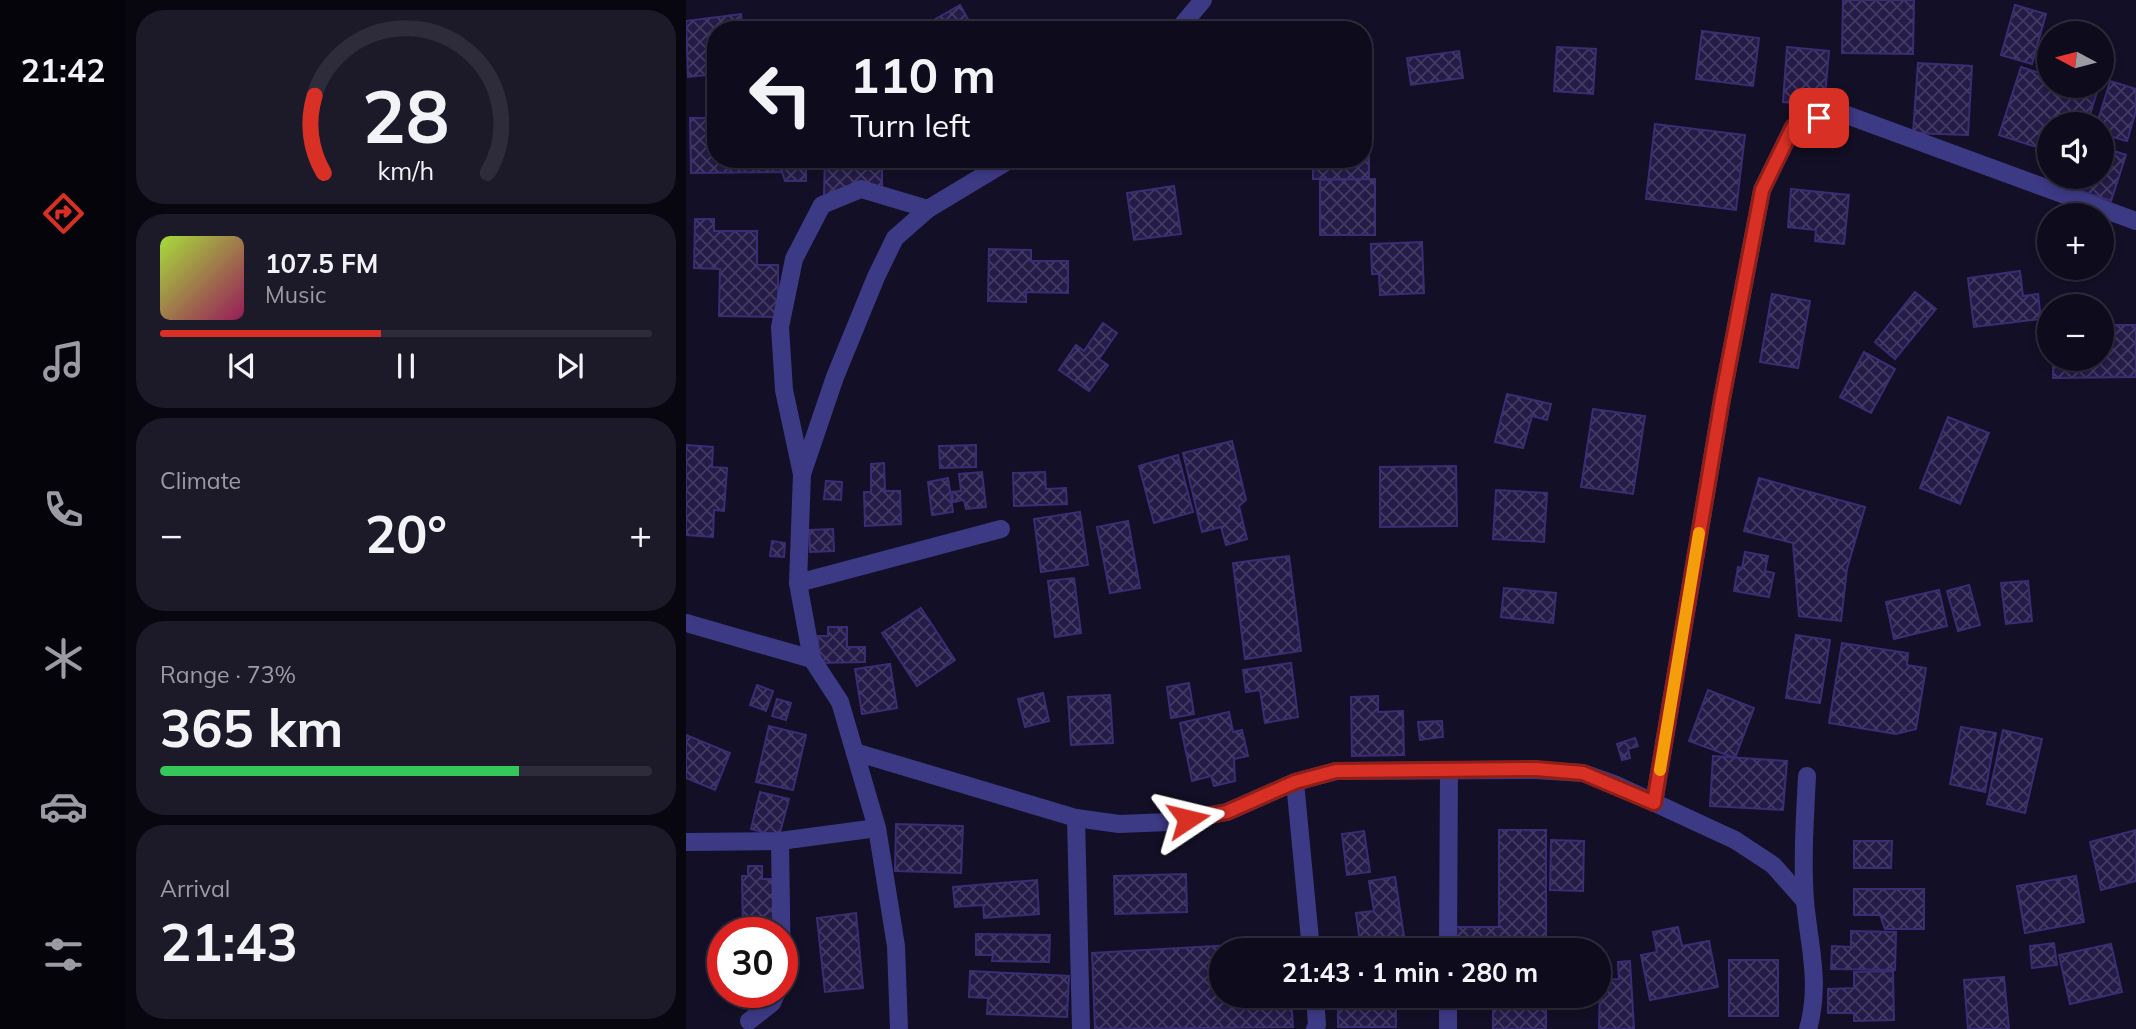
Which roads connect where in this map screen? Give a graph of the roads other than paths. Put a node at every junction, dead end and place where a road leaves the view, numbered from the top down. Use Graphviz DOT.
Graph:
graph roads {
  1 [pos="1203,0"];
  2 [pos="1186,21"];
  3 [pos="996,168"];
  4 [pos="928,209"];
  5 [pos="2136,221"];
  6 [pos="802,474"];
  7 [pos="1001,529"];
  8 [pos="798,583"];
  9 [pos="686,623"];
  10 [pos="812,659"];
  11 [pos="855,752"];
  12 [pos="1449,771"];
  13 [pos="1807,776"];
  14 [pos="1295,782"];
  15 [pos="1654,803"];
  16 [pos="1076,818"];
  17 [pos="877,828"];
  18 [pos="780,841"];
  19 [pos="686,842"];
  20 [pos="1805,901"];
  21 [pos="781,917"];
  22 [pos="1310,938"];
  23 [pos="1448,938"];
  24 [pos="765,1008"];
  25 [pos="1316,1008"];
  26 [pos="1448,1008"];
  27 [pos="749,1020"];
  28 [pos="899,1029"];
  29 [pos="1081,1029"];
  30 [pos="1315,1029"];
  31 [pos="1448,1029"];
  32 [pos="1808,1029"];
  1 -- 2 [label="street"];
  3 -- 4 [label="street"];
  4 -- 6 [label="street"];
  4 -- 6 [label="street"];
  5 -- 15 [label="street"];
  6 -- 8 [label="street"];
  7 -- 8 [label="street"];
  8 -- 10 [label="street"];
  9 -- 10 [label="street"];
  10 -- 11 [label="street"];
  11 -- 16 [label="street"];
  11 -- 17 [label="street"];
  12 -- 14 [label="street"];
  12 -- 15 [label="street"];
  12 -- 23 [label="street"];
  13 -- 20 [label="street"];
  14 -- 16 [label="street"];
  14 -- 22 [label="street"];
  15 -- 20 [label="street"];
  16 -- 29 [label="street"];
  17 -- 18 [label="street"];
  17 -- 28 [label="street"];
  18 -- 19 [label="street"];
  18 -- 21 [label="street"];
  20 -- 32 [label="street"];
  24 -- 27 [label="street"];
  25 -- 30 [label="street"];
  26 -- 31 [label="street"];
}
